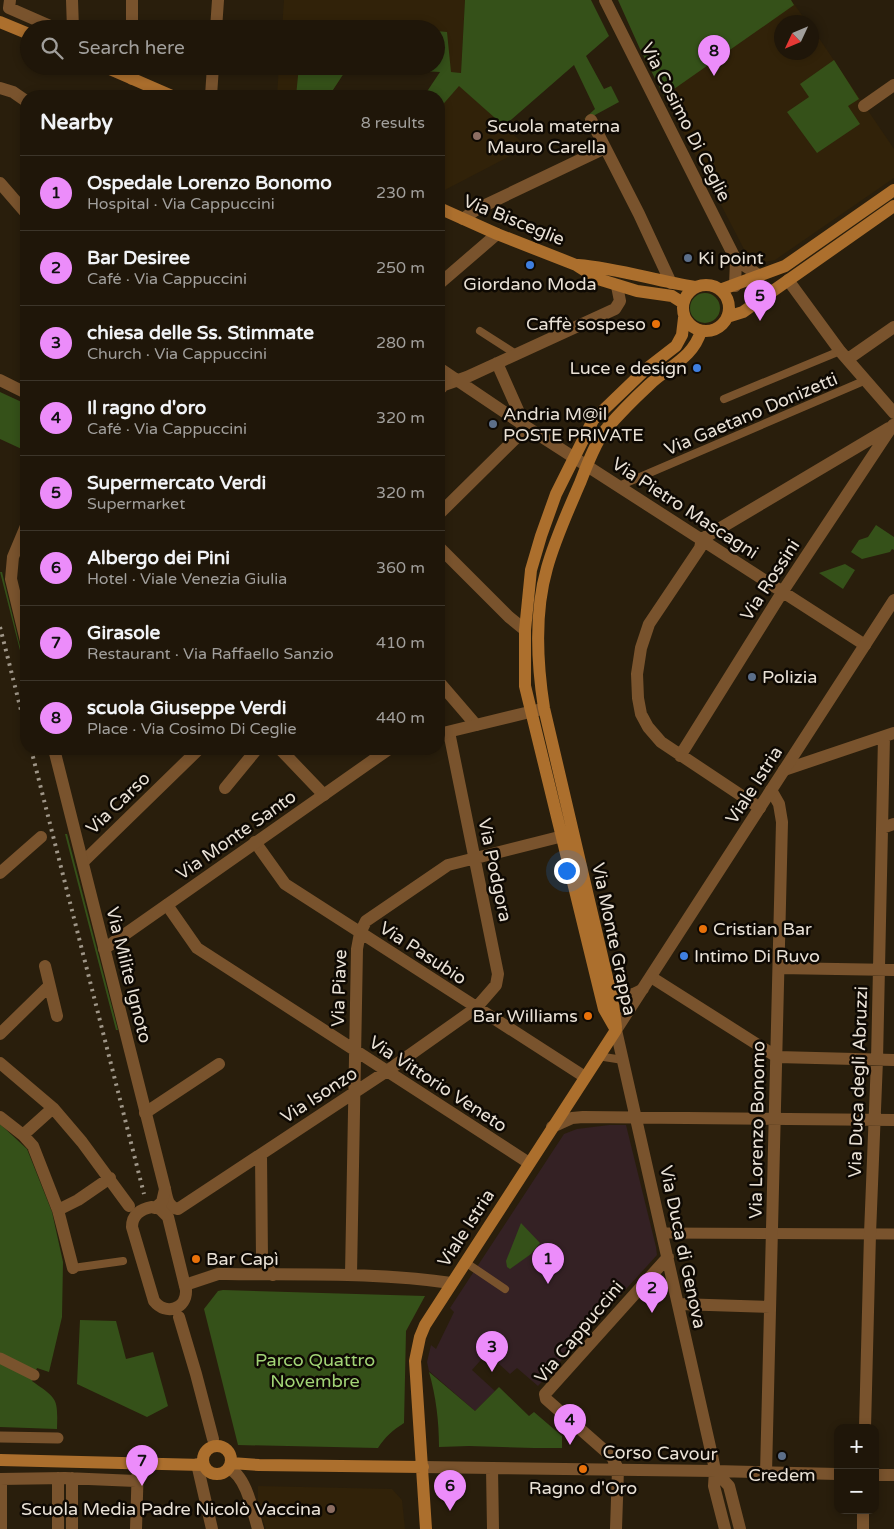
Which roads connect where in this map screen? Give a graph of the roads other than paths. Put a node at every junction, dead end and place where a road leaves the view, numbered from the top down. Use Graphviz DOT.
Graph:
graph roads {
  1 [pos="10,0"];
  2 [pos="72,0"];
  3 [pos="132,0"];
  4 [pos="218,0"];
  5 [pos="605,0"];
  6 [pos="36,20"];
  7 [pos="73,20"];
  8 [pos="132,20"];
  9 [pos="217,20"];
  10 [pos="0,22"];
  11 [pos="20,30"];
  12 [pos="135,75"];
  13 [pos="212,75"];
  14 [pos="894,85"];
  15 [pos="0,88"];
  16 [pos="162,90"];
  17 [pos="211,90"];
  18 [pos="20,96"];
  19 [pos="864,106"];
  20 [pos="590,120"];
  21 [pos="605,148"];
  22 [pos="0,183"];
  23 [pos="894,190"];
  24 [pos="20,206"];
  25 [pos="894,206"];
  26 [pos="445,211"];
  27 [pos="463,219"];
  28 [pos="497,234"];
  29 [pos="736,260"];
  30 [pos="576,265"];
  31 [pos="760,276"];
  32 [pos="445,279"];
  33 [pos="788,280"];
  34 [pos="671,283"];
  35 [pos="617,286"];
  36 [pos="735,286"];
  37 [pos="696,287"];
  38 [pos="720,290"];
  39 [pos="683,302"];
  40 [pos="727,317"];
  41 [pos="684,318"];
  42 [pos="894,327"];
  43 [pos="480,330"];
  44 [pos="701,331"];
  45 [pos="516,354"];
  46 [pos="844,355"];
  47 [pos="497,364"];
  48 [pos="445,372"];
  49 [pos="0,380"];
  50 [pos="458,380"];
  51 [pos="866,380"];
  52 [pos="445,385"];
  53 [pos="20,389"];
  54 [pos="724,399"];
  55 [pos="894,421"];
  56 [pos="525,426"];
  57 [pos="574,457"];
  58 [pos="587,465"];
  59 [pos="619,486"];
  60 [pos="445,508"];
  61 [pos="702,539"];
  62 [pos="20,540"];
  63 [pos="445,553"];
  64 [pos="783,592"];
  65 [pos="894,600"];
  66 [pos="20,614"];
  67 [pos="525,630"];
  68 [pos="865,645"];
  69 [pos="445,689"];
  70 [pos="544,708"];
  71 [pos="531,711"];
  72 [pos="476,725"];
  73 [pos="445,733"];
  74 [pos="889,735"];
  75 [pos="445,737"];
  76 [pos="56,755"];
  77 [pos="193,755"];
  78 [pos="252,755"];
  79 [pos="286,755"];
  80 [pos="380,755"];
  81 [pos="680,756"];
  82 [pos="784,770"];
  83 [pos="225,788"];
  84 [pos="771,790"];
  85 [pos="324,794"];
  86 [pos="760,808"];
  87 [pos="888,826"];
  88 [pos="568,835"];
  89 [pos="41,837"];
  90 [pos="256,842"];
  91 [pos="474,858"];
  92 [pos="83,862"];
  93 [pos="0,873"];
  94 [pos="167,905"];
  95 [pos="360,932"];
  96 [pos="104,950"];
  97 [pos="44,966"];
  98 [pos="779,968"];
  99 [pos="879,970"];
  100 [pos="894,970"];
  101 [pos="651,977"];
  102 [pos="608,982"];
  103 [pos="49,986"];
  104 [pos="643,989"];
  105 [pos="476,1008"];
  106 [pos="57,1016"];
  107 [pos="616,1030"];
  108 [pos="0,1034"];
  109 [pos="355,1051"];
  110 [pos="604,1057"];
  111 [pos="777,1057"];
  112 [pos="624,1060"];
  113 [pos="877,1060"];
  114 [pos="894,1060"];
  115 [pos="0,1063"];
  116 [pos="219,1064"];
  117 [pos="387,1071"];
  118 [pos="585,1077"];
  119 [pos="355,1092"];
  120 [pos="53,1108"];
  121 [pos="145,1114"];
  122 [pos="0,1117"];
  123 [pos="636,1117"];
  124 [pos="775,1119"];
  125 [pos="875,1120"];
  126 [pos="894,1120"];
  127 [pos="555,1126"];
  128 [pos="23,1135"];
  129 [pos="261,1154"];
  130 [pos="529,1163"];
  131 [pos="110,1178"];
  132 [pos="165,1190"];
  133 [pos="155,1208"];
  134 [pos="58,1210"];
  135 [pos="134,1212"];
  136 [pos="172,1216"];
  137 [pos="662,1233"];
  138 [pos="772,1234"];
  139 [pos="870,1234"];
  140 [pos="894,1234"];
  141 [pos="668,1257"];
  142 [pos="123,1261"];
  143 [pos="467,1263"];
  144 [pos="72,1268"];
  145 [pos="273,1275"];
  146 [pos="351,1275"];
  147 [pos="451,1283"];
  148 [pos="185,1285"];
  149 [pos="505,1289"];
  150 [pos="678,1304"];
  151 [pos="770,1307"];
  152 [pos="177,1311"];
  153 [pos="0,1358"];
  154 [pos="34,1375"];
  155 [pos="865,1424"];
  156 [pos="0,1437"];
  157 [pos="58,1438"];
  158 [pos="213,1444"];
  159 [pos="0,1460"];
  160 [pos="65,1460"];
  161 [pos="138,1463"];
  162 [pos="200,1464"];
  163 [pos="230,1466"];
  164 [pos="422,1467"];
  165 [pos="492,1468"];
  166 [pos="618,1469"];
  167 [pos="715,1470"];
  168 [pos="766,1473"];
  169 [pos="834,1474"];
  170 [pos="879,1475"];
  171 [pos="894,1475"];
  172 [pos="65,1478"];
  173 [pos="0,1479"];
  174 [pos="136,1481"];
  175 [pos="863,1514"];
  176 [pos="1,1529"];
  177 [pos="58,1529"];
  178 [pos="72,1529"];
  179 [pos="136,1529"];
  180 [pos="212,1529"];
  181 [pos="258,1529"];
  182 [pos="426,1529"];
  183 [pos="492,1529"];
  184 [pos="616,1529"];
  185 [pos="725,1529"];
  186 [pos="740,1529"];
  187 [pos="863,1529"];
  1 -- 6 [label="street"];
  2 -- 7 [label="street"];
  3 -- 8 [label="street"];
  4 -- 9 [label="street"];
  5 -- 29 [label="street, Via Cosimo Di Ceglie"];
  10 -- 11 [label="main road"];
  12 -- 16 [label="main road"];
  13 -- 17 [label="street"];
  14 -- 19 [label="street"];
  15 -- 18 [label="street"];
  20 -- 21 [label="street"];
  21 -- 27 [label="street"];
  21 -- 34 [label="street"];
  22 -- 24 [label="street"];
  23 -- 31 [label="main road"];
  25 -- 33 [label="main road"];
  26 -- 27 [label="main road, Via Bisceglie"];
  27 -- 28 [label="main road, Via Bisceglie"];
  28 -- 30 [label="main road, Via Bisceglie"];
  28 -- 32 [label="street"];
  29 -- 31 [label="street"];
  29 -- 36 [label="street"];
  30 -- 34 [label="main road, Via Bisceglie"];
  30 -- 35 [label="main road, Via Bisceglie"];
  31 -- 36 [label="main road"];
  33 -- 40 [label="main road"];
  33 -- 46 [label="street"];
  34 -- 37 [label="main road, Via Bisceglie"];
  35 -- 39 [label="main road, Via Bisceglie"];
  35 -- 45 [label="street"];
  36 -- 38 [label="main road"];
  37 -- 38 [label="main road"];
  37 -- 39 [label="main road"];
  38 -- 40 [label="main road"];
  39 -- 41 [label="main road"];
  40 -- 44 [label="main road"];
  41 -- 44 [label="main road"];
  41 -- 57 [label="main road, Via Monte Grappa"];
  42 -- 46 [label="street"];
  43 -- 45 [label="lane"];
  44 -- 58 [label="main road, Via Monte Grappa"];
  45 -- 47 [label="street"];
  46 -- 51 [label="street"];
  46 -- 54 [label="lane"];
  47 -- 50 [label="street"];
  47 -- 56 [label="street"];
  48 -- 50 [label="street"];
  49 -- 53 [label="street"];
  50 -- 52 [label="street"];
  50 -- 56 [label="street"];
  51 -- 55 [label="street"];
  51 -- 59 [label="lane, Via Gaetano Donizetti"];
  55 -- 61 [label="street"];
  55 -- 64 [label="street, Via Rossini"];
  56 -- 57 [label="street"];
  56 -- 60 [label="street"];
  57 -- 58 [label="street"];
  57 -- 67 [label="main road, Via Monte Grappa"];
  58 -- 59 [label="street, Via Pietro Mascagni"];
  58 -- 70 [label="main road, Via Monte Grappa"];
  59 -- 61 [label="street, Via Pietro Mascagni"];
  61 -- 64 [label="street, Via Pietro Mascagni"];
  61 -- 81 [label="street"];
  62 -- 66 [label="street"];
  63 -- 67 [label="street"];
  64 -- 68 [label="street, Via Pietro Mascagni"];
  64 -- 81 [label="street, Via Rossini"];
  65 -- 68 [label="street, Viale Istria"];
  67 -- 71 [label="main road, Via Monte Grappa"];
  68 -- 82 [label="street, Viale Istria"];
  69 -- 72 [label="street"];
  70 -- 71 [label="street"];
  70 -- 88 [label="main road, Via Monte Grappa"];
  71 -- 72 [label="street"];
  71 -- 88 [label="main road, Via Monte Grappa"];
  72 -- 73 [label="street"];
  74 -- 82 [label="street"];
  74 -- 87 [label="street, Via Duca degli Abruzzi"];
  75 -- 91 [label="street, Via Podgora"];
  76 -- 92 [label="street, Via Milite Ignoto"];
  77 -- 92 [label="street, Via Carso"];
  78 -- 83 [label="street"];
  79 -- 85 [label="street"];
  80 -- 85 [label="street, Via Monte Santo"];
  81 -- 86 [label="street"];
  82 -- 84 [label="street, Viale Istria"];
  84 -- 86 [label="street, Viale Istria"];
  84 -- 98 [label="street, Via Lorenzo Bonomo"];
  85 -- 90 [label="street, Via Monte Santo"];
  86 -- 101 [label="street, Viale Istria"];
  87 -- 99 [label="street, Via Duca degli Abruzzi"];
  88 -- 91 [label="street, Via Piave"];
  88 -- 102 [label="main road, Via Monte Grappa"];
  88 -- 107 [label="main road, Via Monte Grappa"];
  89 -- 93 [label="street"];
  90 -- 94 [label="street, Via Monte Santo"];
  90 -- 95 [label="street, Via Pasubio"];
  91 -- 95 [label="street, Via Piave"];
  91 -- 105 [label="street, Via Podgora"];
  92 -- 96 [label="street, Via Milite Ignoto"];
  94 -- 96 [label="street, Via Monte Santo"];
  94 -- 109 [label="street, Via Vittorio Veneto"];
  95 -- 105 [label="street, Via Pasubio"];
  95 -- 109 [label="street, Via Piave"];
  96 -- 121 [label="street, Via Milite Ignoto"];
  97 -- 103 [label="street"];
  98 -- 99 [label="street"];
  98 -- 111 [label="street, Via Lorenzo Bonomo"];
  99 -- 100 [label="street"];
  99 -- 113 [label="street, Via Duca degli Abruzzi"];
  101 -- 104 [label="street, Viale Istria"];
  101 -- 111 [label="street"];
  102 -- 104 [label="street"];
  102 -- 107 [label="main road, Via Monte Grappa"];
  103 -- 106 [label="street"];
  103 -- 108 [label="street"];
  104 -- 107 [label="street, Viale Istria"];
  105 -- 117 [label="street, Via Isonzo"];
  105 -- 118 [label="street, Via Pasubio"];
  107 -- 110 [label="lane, Viale Istria"];
  107 -- 112 [label="street, Via Duca di Genova"];
  107 -- 118 [label="main road, Viale Istria"];
  109 -- 117 [label="street, Via Vittorio Veneto"];
  109 -- 119 [label="street, Via Piave"];
  110 -- 112 [label="lane"];
  110 -- 127 [label="lane, Viale Istria"];
  111 -- 113 [label="street"];
  111 -- 124 [label="street, Via Lorenzo Bonomo"];
  112 -- 123 [label="street, Via Duca di Genova"];
  113 -- 114 [label="street"];
  113 -- 125 [label="street, Via Duca degli Abruzzi"];
  115 -- 120 [label="street"];
  116 -- 121 [label="street"];
  117 -- 119 [label="street, Via Isonzo"];
  117 -- 130 [label="street, Via Vittorio Veneto"];
  118 -- 127 [label="main road, Viale Istria"];
  119 -- 129 [label="street, Via Isonzo"];
  119 -- 146 [label="street, Via Piave"];
  120 -- 128 [label="street"];
  120 -- 131 [label="street"];
  121 -- 132 [label="street, Via Milite Ignoto"];
  122 -- 128 [label="street"];
  123 -- 124 [label="street"];
  123 -- 127 [label="street"];
  123 -- 137 [label="street, Via Duca di Genova"];
  124 -- 125 [label="street"];
  124 -- 138 [label="street, Via Lorenzo Bonomo"];
  125 -- 126 [label="street"];
  125 -- 139 [label="street, Via Duca degli Abruzzi"];
  127 -- 130 [label="main road, Viale Istria"];
  127 -- 143 [label="lane, Viale Istria"];
  128 -- 134 [label="street"];
  129 -- 136 [label="street, Via Isonzo"];
  129 -- 145 [label="street"];
  130 -- 143 [label="main road, Viale Istria"];
  131 -- 134 [label="street"];
  131 -- 135 [label="street"];
  132 -- 133 [label="street"];
  132 -- 136 [label="street"];
  133 -- 135 [label="street"];
  133 -- 136 [label="street"];
  134 -- 144 [label="street"];
  135 -- 152 [label="street"];
  136 -- 148 [label="street"];
  137 -- 138 [label="street"];
  137 -- 141 [label="street, Via Duca di Genova"];
  138 -- 139 [label="street"];
  138 -- 151 [label="street, Via Lorenzo Bonomo"];
  139 -- 140 [label="street"];
  139 -- 155 [label="street, Via Duca degli Abruzzi"];
  141 -- 150 [label="street, Via Duca di Genova"];
  141 -- 166 [label="street, Via Cappuccini"];
  142 -- 144 [label="lane"];
  143 -- 147 [label="main road, Viale Istria"];
  143 -- 149 [label="lane"];
  145 -- 146 [label="street"];
  145 -- 148 [label="street"];
  146 -- 147 [label="street"];
  147 -- 164 [label="main road, Viale Istria"];
  148 -- 152 [label="street"];
  150 -- 151 [label="street"];
  150 -- 167 [label="street, Via Duca di Genova"];
  151 -- 168 [label="street, Via Lorenzo Bonomo"];
  152 -- 158 [label="street"];
  153 -- 154 [label="street"];
  156 -- 157 [label="street"];
  158 -- 162 [label="main road"];
  158 -- 163 [label="main road"];
  159 -- 160 [label="main road"];
  160 -- 161 [label="main road"];
  160 -- 172 [label="street"];
  161 -- 162 [label="main road"];
  161 -- 174 [label="street"];
  162 -- 163 [label="main road"];
  162 -- 180 [label="street"];
  163 -- 164 [label="main road"];
  163 -- 181 [label="street"];
  164 -- 165 [label="street, Corso Cavour"];
  164 -- 182 [label="main road, Viale Istria"];
  165 -- 166 [label="street, Corso Cavour"];
  165 -- 183 [label="street"];
  166 -- 167 [label="street, Corso Cavour"];
  166 -- 184 [label="street"];
  167 -- 168 [label="street, Corso Cavour"];
  167 -- 185 [label="street"];
  167 -- 186 [label="street"];
  168 -- 169 [label="street, Corso Cavour"];
  170 -- 171 [label="street"];
  172 -- 173 [label="street"];
  172 -- 174 [label="street"];
  172 -- 177 [label="street"];
  172 -- 178 [label="street"];
  173 -- 176 [label="street"];
  174 -- 179 [label="street"];
  175 -- 187 [label="street"];
}
